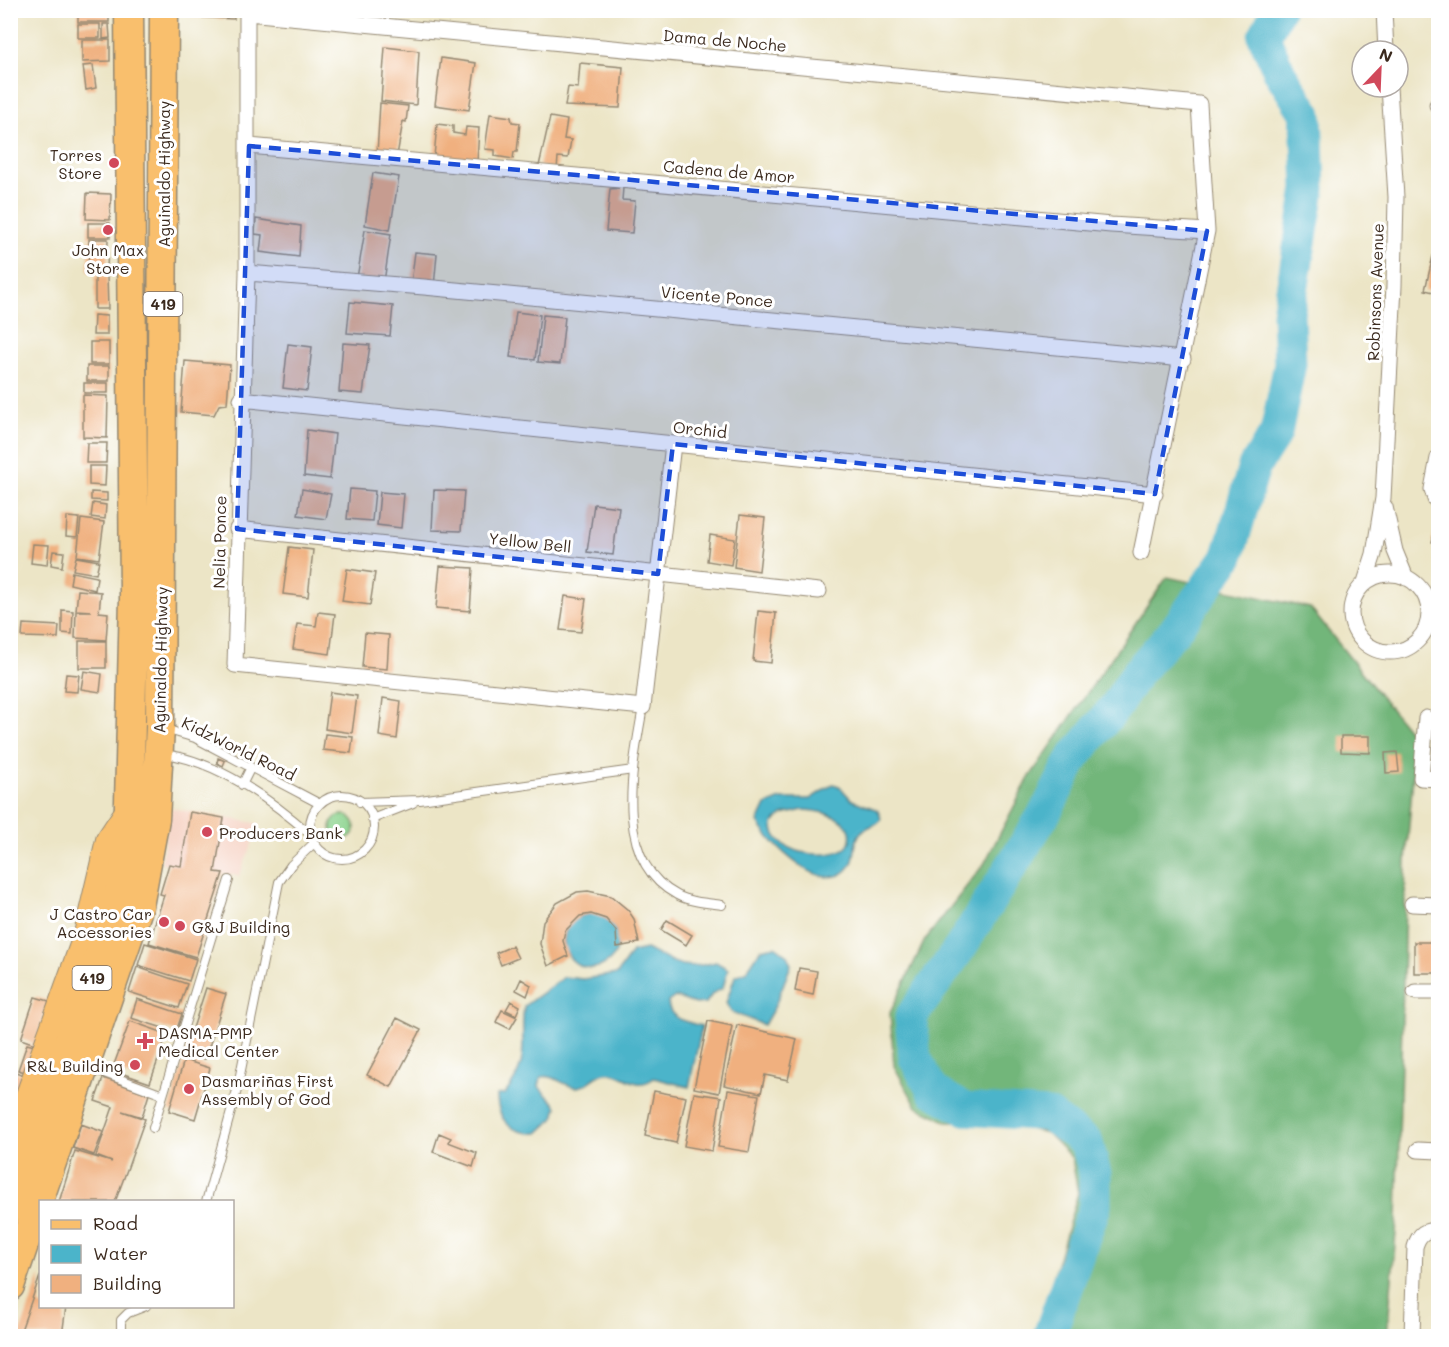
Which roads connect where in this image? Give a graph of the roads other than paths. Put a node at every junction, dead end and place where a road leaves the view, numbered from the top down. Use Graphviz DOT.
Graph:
graph roads {
  1 [pos="129,10"];
  2 [pos="164,10"];
  3 [pos="1384,10"];
  4 [pos="247,12"];
  5 [pos="1385,39"];
  6 [pos="1390,99"];
  7 [pos="249,146"];
  8 [pos="1207,231"];
  9 [pos="247,273"];
  10 [pos="1183,359"];
  11 [pos="241,399"];
  12 [pos="673,444"];
  13 [pos="1438,458"];
  14 [pos="1155,494"];
  15 [pos="1383,498"];
  16 [pos="1437,501"];
  17 [pos="237,529"];
  18 [pos="1141,553"];
  19 [pos="658,574"];
  20 [pos="1406,578"];
  21 [pos="1365,582"];
  22 [pos="819,591"];
  23 [pos="1433,607"];
  24 [pos="1432,628"];
  25 [pos="643,707"];
  26 [pos="1426,718"];
  27 [pos="148,740"];
  28 [pos="251,767"];
  29 [pos="633,770"];
  30 [pos="1438,778"];
  31 [pos="242,785"];
  32 [pos="420,800"];
  33 [pos="360,802"];
  34 [pos="320,804"];
  35 [pos="130,807"];
  36 [pos="372,819"];
  37 [pos="310,834"];
  38 [pos="314,843"];
  39 [pos="229,880"];
  40 [pos="1412,904"];
  41 [pos="722,905"];
  42 [pos="1438,905"];
  43 [pos="1415,992"];
  44 [pos="1438,992"];
  45 [pos="84,1066"];
  46 [pos="164,1095"];
  47 [pos="153,1128"];
  48 [pos="10,1145"];
  49 [pos="1418,1150"];
  50 [pos="1438,1151"];
  51 [pos="207,1200"];
  52 [pos="10,1208"];
  53 [pos="1438,1230"];
  54 [pos="10,1286"];
  55 [pos="141,1308"];
  56 [pos="121,1336"];
  57 [pos="1412,1336"];
  1 -- 27 [label="highway, Aguinaldo Highway / 419"];
  2 -- 27 [label="highway, Aguinaldo Highway / 419"];
  3 -- 5 [label="street"];
  4 -- 7 [label="street, Nelia Ponce"];
  4 -- 8 [label="street, Dama de Noche"];
  6 -- 15 [label="street, Robinsons Avenue"];
  7 -- 8 [label="street, Cadena de Amor"];
  7 -- 9 [label="street, Nelia Ponce"];
  8 -- 10 [label="street"];
  9 -- 10 [label="street, Vicente Ponce"];
  9 -- 11 [label="street, Nelia Ponce"];
  10 -- 14 [label="street"];
  11 -- 12 [label="street, Orchid"];
  11 -- 17 [label="street, Nelia Ponce"];
  12 -- 14 [label="street, Orchid"];
  12 -- 19 [label="street"];
  13 -- 16 [label="street"];
  14 -- 18 [label="street"];
  15 -- 20 [label="street, Robinsons Avenue"];
  15 -- 21 [label="street, Robinsons Avenue"];
  17 -- 19 [label="street, Yellow Bell"];
  17 -- 25 [label="street, Nelia Ponce"];
  19 -- 22 [label="street, Yellow Bell"];
  19 -- 25 [label="street"];
  20 -- 21 [label="street"];
  20 -- 23 [label="street"];
  21 -- 24 [label="street"];
  23 -- 24 [label="street"];
  25 -- 29 [label="lane"];
  26 -- 30 [label="street"];
  27 -- 28 [label="lane, KidzWorld Road"];
  27 -- 31 [label="lane, KidzWorld Road"];
  27 -- 35 [label="highway, Aguinaldo Highway / 419"];
  27 -- 45 [label="highway, Aguinaldo Highway / 419"];
  28 -- 31 [label="lane"];
  28 -- 34 [label="lane, KidzWorld Road"];
  29 -- 32 [label="lane"];
  29 -- 41 [label="lane"];
  31 -- 37 [label="lane, KidzWorld Road"];
  32 -- 33 [label="lane"];
  32 -- 36 [label="lane"];
  33 -- 34 [label="lane"];
  33 -- 36 [label="lane"];
  34 -- 37 [label="lane"];
  35 -- 48 [label="main road, 419"];
  35 -- 52 [label="highway, Aguinaldo Highway / 419"];
  36 -- 38 [label="lane"];
  37 -- 38 [label="lane"];
  38 -- 51 [label="lane"];
  39 -- 46 [label="lane"];
  40 -- 42 [label="street"];
  43 -- 44 [label="street"];
  45 -- 46 [label="lane"];
  45 -- 54 [label="highway, Aguinaldo Highway / 419"];
  46 -- 47 [label="lane"];
  49 -- 50 [label="street"];
  53 -- 57 [label="street"];
  55 -- 56 [label="lane"];
}
